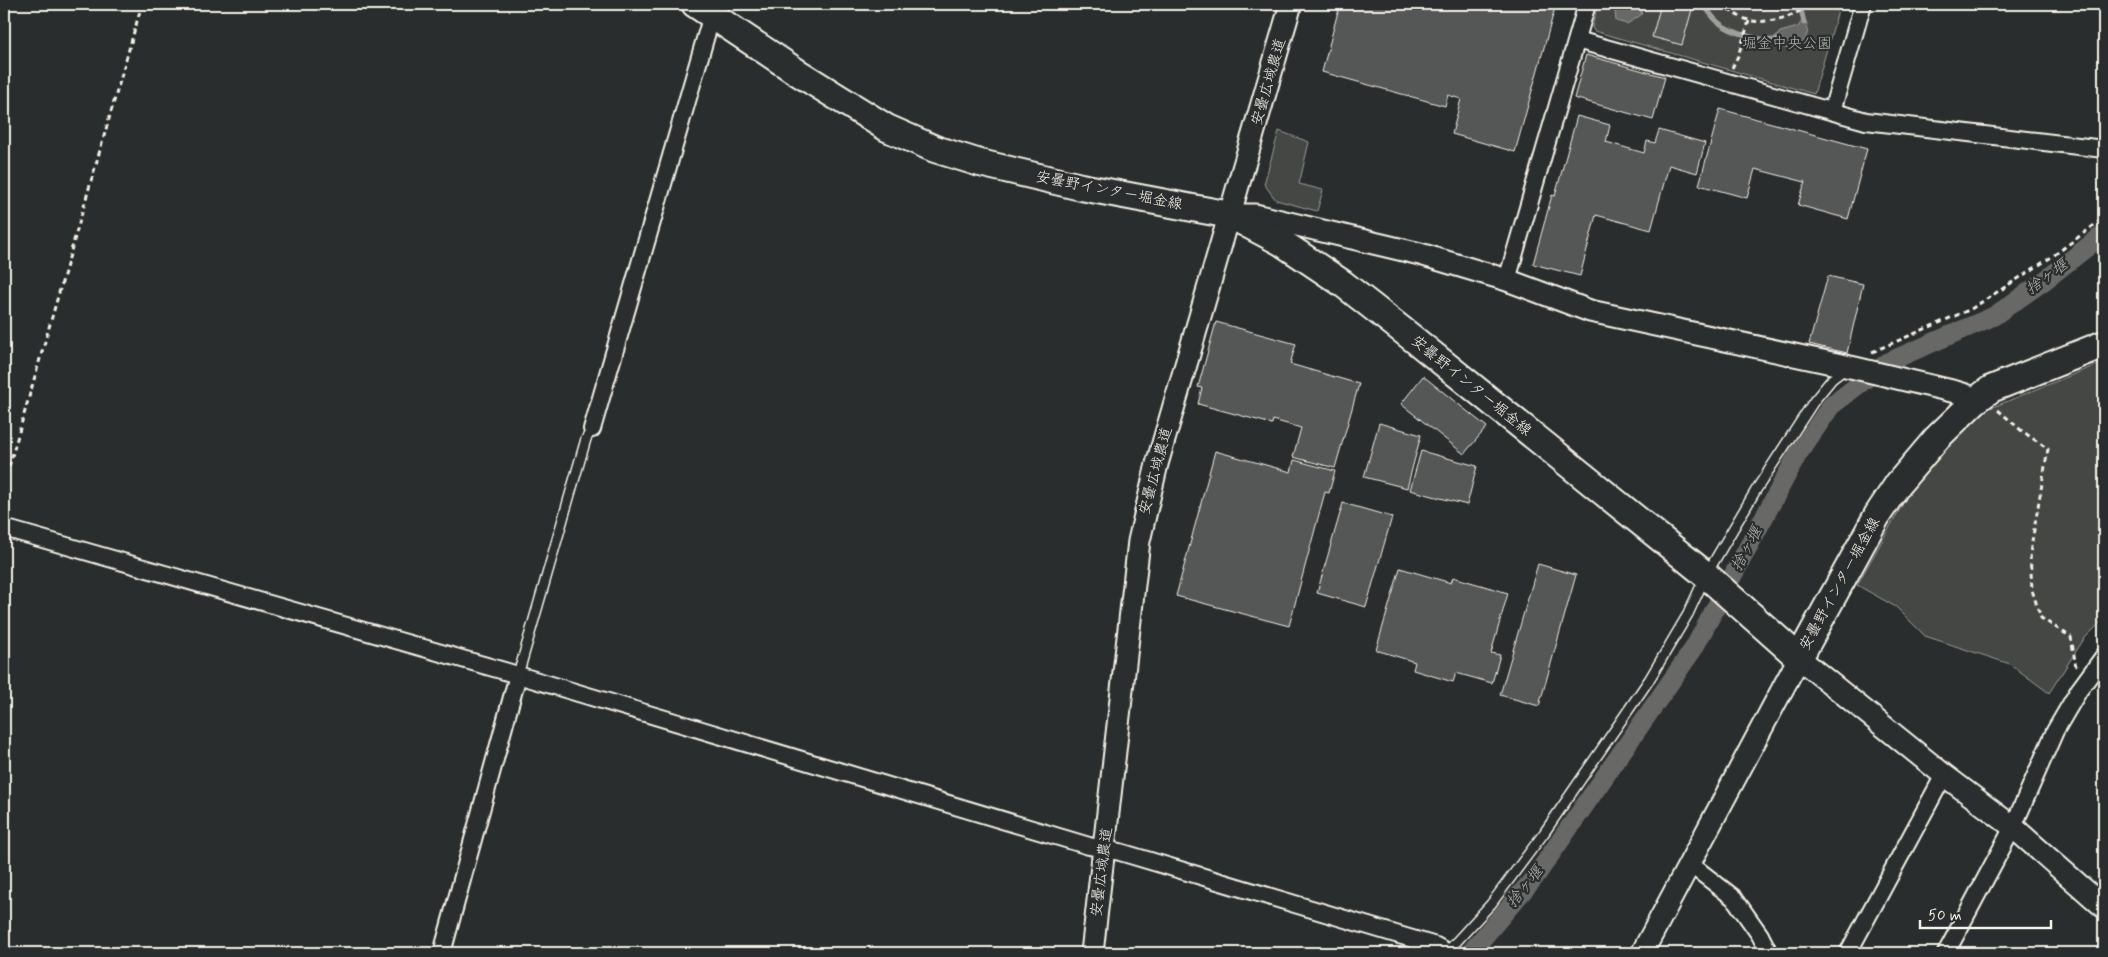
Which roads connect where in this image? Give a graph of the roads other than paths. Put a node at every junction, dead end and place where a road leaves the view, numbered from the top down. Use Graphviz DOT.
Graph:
graph roads {
  1 [pos="1291,4"];
  2 [pos="1587,4"];
  3 [pos="1863,4"];
  4 [pos="707,8"];
  5 [pos="1577,40"];
  6 [pos="1832,111"];
  7 [pos="2104,149"];
  8 [pos="1230,215"];
  9 [pos="1507,280"];
  10 [pos="2104,344"];
  11 [pos="1856,363"];
  12 [pos="1985,405"];
  13 [pos="592,429"];
  14 [pos="4,528"];
  15 [pos="1708,576"];
  16 [pos="2104,656"];
  17 [pos="1799,658"];
  18 [pos="518,675"];
  19 [pos="1944,775"];
  20 [pos="2013,827"];
  21 [pos="1105,850"];
  22 [pos="1690,864"];
  23 [pos="2104,907"];
  24 [pos="442,953"];
  25 [pos="1092,953"];
  26 [pos="1446,953"];
  27 [pos="1642,953"];
  28 [pos="1769,953"];
  29 [pos="1848,953"];
  30 [pos="1946,953"];
  1 -- 8 [label="street, 安曇広域農道"];
  2 -- 5 [label="street"];
  3 -- 6 [label="street"];
  4 -- 8 [label="main road, 安曇野インター堀金線"];
  4 -- 13 [label="street"];
  5 -- 6 [label="street"];
  5 -- 9 [label="street"];
  6 -- 7 [label="street"];
  8 -- 9 [label="street"];
  8 -- 15 [label="main road, 安曇野インター堀金線"];
  8 -- 21 [label="street, 安曇広域農道"];
  9 -- 11 [label="street"];
  10 -- 12 [label="main road, 安曇野インター堀金線"];
  11 -- 12 [label="street"];
  11 -- 15 [label="lane"];
  12 -- 17 [label="main road, 安曇野インター堀金線"];
  13 -- 18 [label="lane"];
  14 -- 18 [label="street"];
  15 -- 17 [label="main road, 安曇野インター堀金線"];
  15 -- 26 [label="lane"];
  16 -- 20 [label="street"];
  17 -- 19 [label="street"];
  17 -- 22 [label="street"];
  18 -- 21 [label="street"];
  18 -- 24 [label="street"];
  19 -- 20 [label="street"];
  19 -- 29 [label="street"];
  20 -- 23 [label="street"];
  20 -- 30 [label="street"];
  21 -- 25 [label="street, 安曇広域農道"];
  21 -- 26 [label="street"];
  22 -- 27 [label="street"];
  22 -- 28 [label="street"];
}
